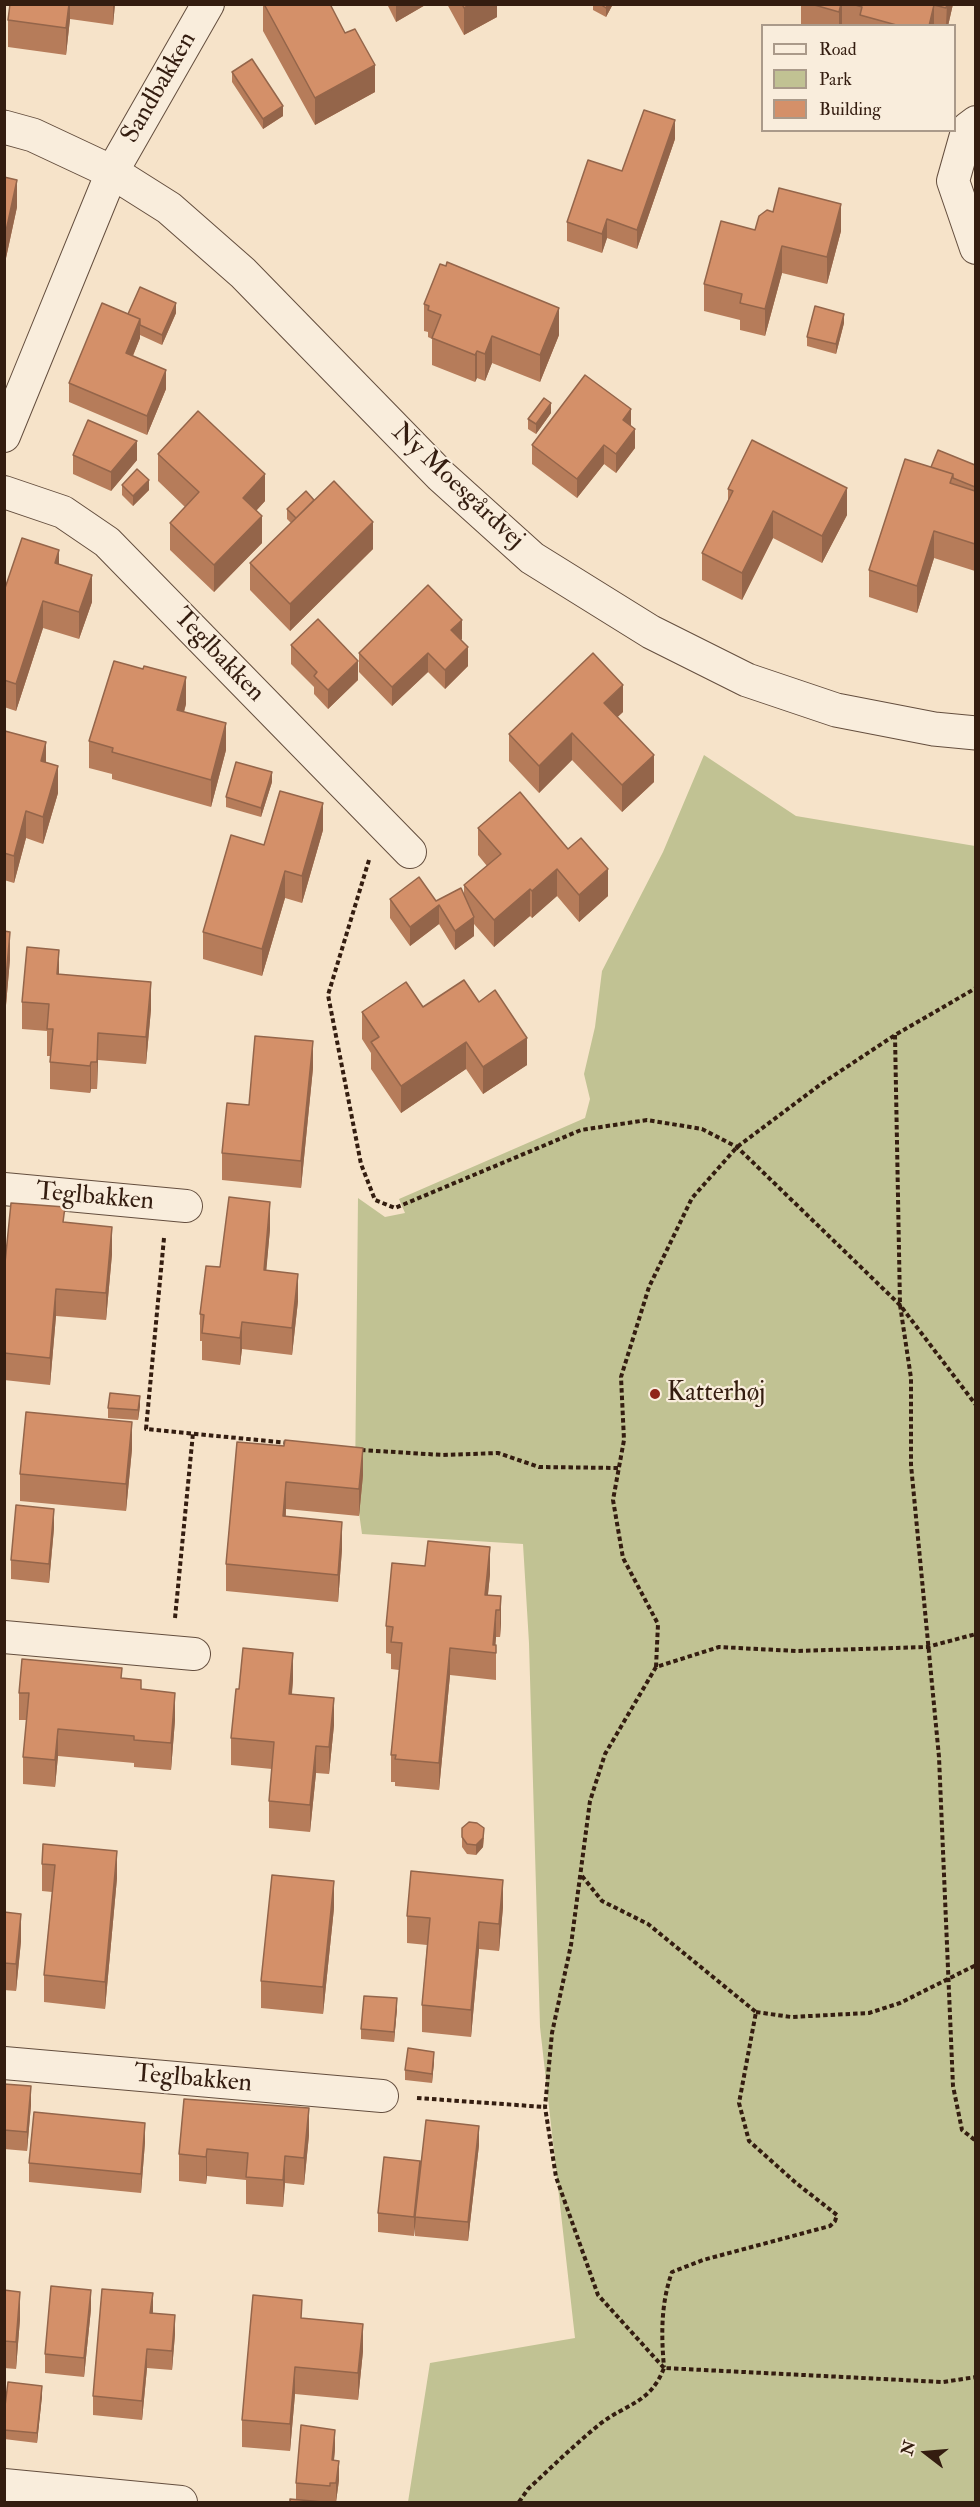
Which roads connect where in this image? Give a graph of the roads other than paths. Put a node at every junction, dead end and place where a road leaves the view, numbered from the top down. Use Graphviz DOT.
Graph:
graph roads {
  1 [pos="208,4"];
  2 [pos="975,122"];
  3 [pos="4,127"];
  4 [pos="112,172"];
  5 [pos="975,248"];
  6 [pos="4,436"];
  7 [pos="4,492"];
  8 [pos="975,733"];
  9 [pos="410,852"];
  10 [pos="4,1189"];
  11 [pos="177,1205"];
  12 [pos="4,1637"];
  13 [pos="183,1653"];
  14 [pos="4,2063"];
  15 [pos="382,2096"];
  16 [pos="4,2485"];
  17 [pos="181,2502"];
  1 -- 4 [label="street, Sandbakken"];
  2 -- 5 [label="street"];
  3 -- 4 [label="street, Ny Moesgårdvej"];
  4 -- 6 [label="street"];
  4 -- 8 [label="street, Ny Moesgårdvej"];
  7 -- 9 [label="street, Teglbakken"];
  10 -- 11 [label="street, Teglbakken"];
  12 -- 13 [label="street"];
  14 -- 15 [label="street, Teglbakken"];
  16 -- 17 [label="street"];
}
